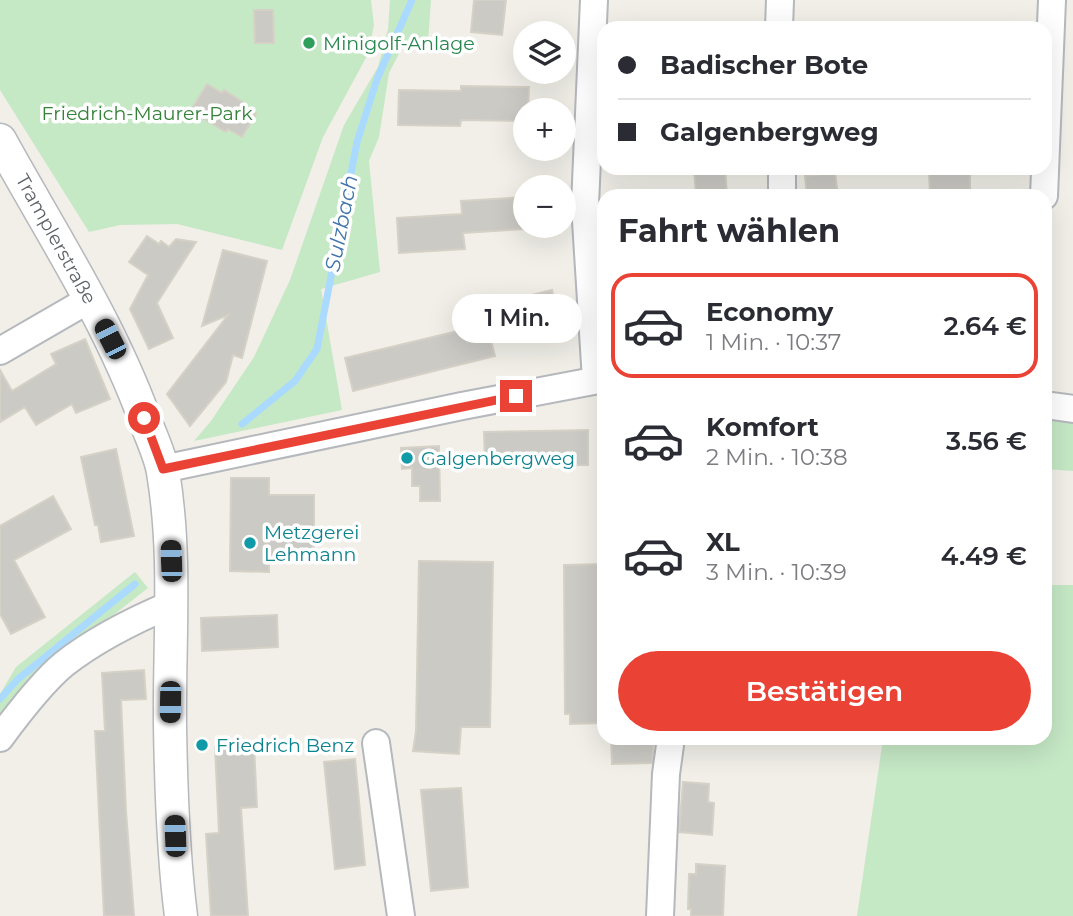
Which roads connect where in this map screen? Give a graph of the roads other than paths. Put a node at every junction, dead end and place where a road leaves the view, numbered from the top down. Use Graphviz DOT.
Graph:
graph roads {
  1 [pos="594,0"];
  2 [pos="780,0"];
  3 [pos="1052,0"];
  4 [pos="779,21"];
  5 [pos="1051,21"];
  6 [pos="0,140"];
  7 [pos="90,299"];
  8 [pos="597,345"];
  9 [pos="0,351"];
  10 [pos="597,381"];
  11 [pos="1052,406"];
  12 [pos="1073,409"];
  13 [pos="163,469"];
  14 [pos="172,604"];
  15 [pos="0,738"];
  16 [pos="376,743"];
  17 [pos="670,745"];
  18 [pos="181,916"];
  19 [pos="401,916"];
  20 [pos="660,916"];
  1 -- 8 [label="street"];
  2 -- 4 [label="street"];
  3 -- 5 [label="street"];
  6 -- 7 [label="street, Tramplerstraße"];
  7 -- 9 [label="street"];
  7 -- 13 [label="street, Tramplerstraße"];
  10 -- 13 [label="street"];
  11 -- 12 [label="street"];
  13 -- 14 [label="street, Tramplerstraße"];
  14 -- 15 [label="street"];
  14 -- 18 [label="street, Tramplerstraße"];
  16 -- 19 [label="street"];
  17 -- 20 [label="street"];
}
